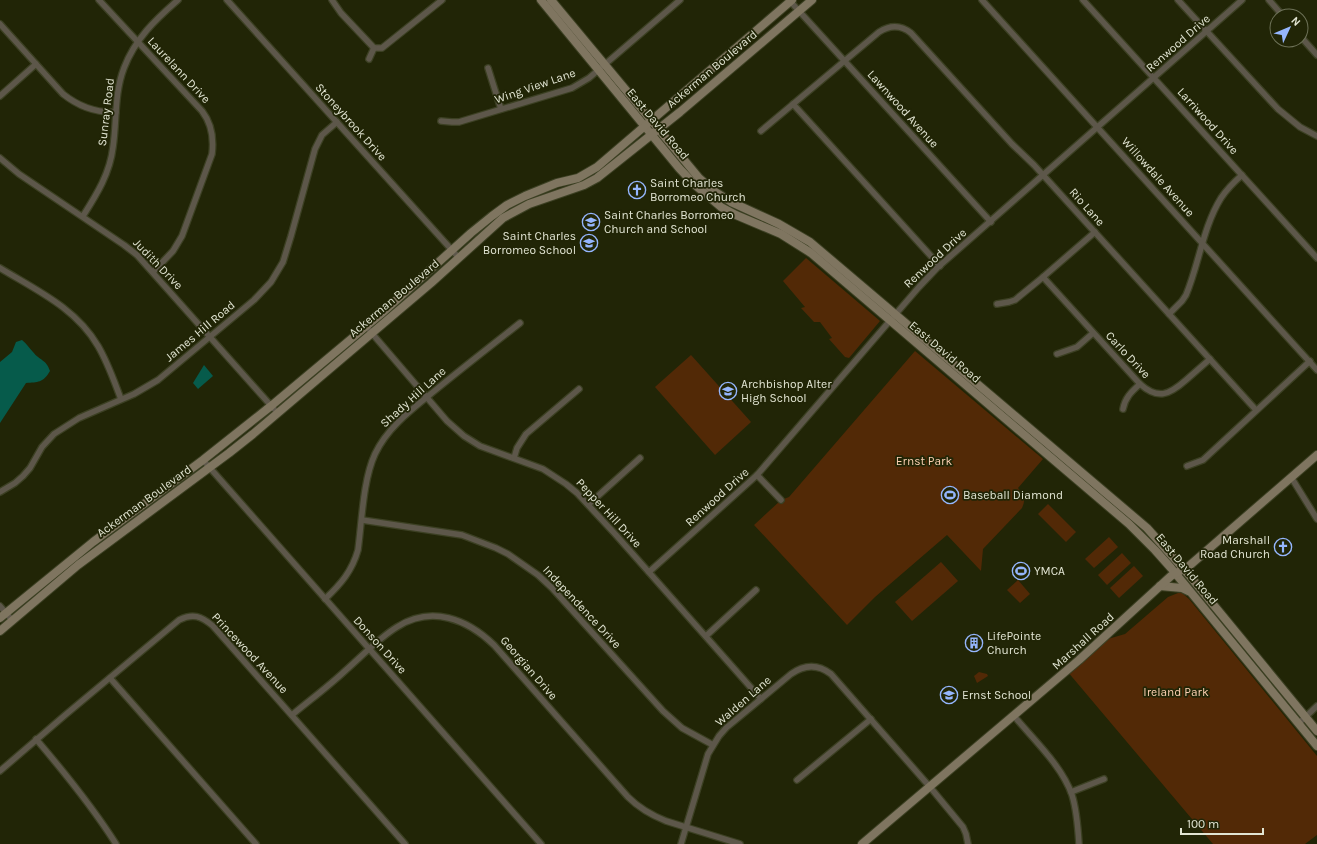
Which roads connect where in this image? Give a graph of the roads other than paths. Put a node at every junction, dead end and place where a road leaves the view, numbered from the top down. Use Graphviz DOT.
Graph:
graph roads {
  1 [pos="99,0"];
  2 [pos="178,0"];
  3 [pos="227,0"];
  4 [pos="332,0"];
  5 [pos="442,0"];
  6 [pos="541,0"];
  7 [pos="551,0"];
  8 [pos="680,0"];
  9 [pos="791,0"];
  10 [pos="812,0"];
  11 [pos="982,0"];
  12 [pos="1083,0"];
  13 [pos="1178,0"];
  14 [pos="1242,0"];
  15 [pos="1268,0"];
  16 [pos="1276,8"];
  17 [pos="800,11"];
  18 [pos="0,24"];
  19 [pos="1207,32"];
  20 [pos="138,42"];
  21 [pos="1309,45"];
  22 [pos="374,48"];
  23 [pos="1317,54"];
  24 [pos="369,59"];
  25 [pos="844,60"];
  26 [pos="36,64"];
  27 [pos="605,65"];
  28 [pos="488,68"];
  29 [pos="598,70"];
  30 [pos="1154,78"];
  31 [pos="0,96"];
  32 [pos="793,104"];
  33 [pos="501,109"];
  34 [pos="116,112"];
  35 [pos="651,120"];
  36 [pos="441,121"];
  37 [pos="337,122"];
  38 [pos="645,127"];
  39 [pos="1098,127"];
  40 [pos="658,129"];
  41 [pos="761,131"];
  42 [pos="651,135"];
  43 [pos="1317,136"];
  44 [pos="0,158"];
  45 [pos="1242,175"];
  46 [pos="1044,176"];
  47 [pos="83,216"];
  48 [pos="991,222"];
  49 [pos="1095,232"];
  50 [pos="1203,244"];
  51 [pos="452,251"];
  52 [pos="459,258"];
  53 [pos="1317,258"];
  54 [pos="940,266"];
  55 [pos="0,268"];
  56 [pos="153,272"];
  57 [pos="1043,277"];
  58 [pos="997,304"];
  59 [pos="1169,314"];
  60 [pos="893,317"];
  61 [pos="520,323"];
  62 [pos="366,326"];
  63 [pos="372,333"];
  64 [pos="1093,333"];
  65 [pos="210,336"];
  66 [pos="1057,354"];
  67 [pos="1210,359"];
  68 [pos="1310,362"];
  69 [pos="1317,370"];
  70 [pos="1140,384"];
  71 [pos="579,389"];
  72 [pos="427,398"];
  73 [pos="121,399"];
  74 [pos="271,406"];
  75 [pos="1123,409"];
  76 [pos="1256,410"];
  77 [pos="277,413"];
  78 [pos="1017,417"];
  79 [pos="1011,424"];
  80 [pos="1317,455"];
  81 [pos="514,458"];
  82 [pos="640,458"];
  83 [pos="203,460"];
  84 [pos="1187,466"];
  85 [pos="209,468"];
  86 [pos="757,475"];
  87 [pos="1291,477"];
  88 [pos="0,492"];
  89 [pos="781,500"];
  90 [pos="589,504"];
  91 [pos="1317,519"];
  92 [pos="362,520"];
  93 [pos="1184,569"];
  94 [pos="649,572"];
  95 [pos="1176,574"];
  96 [pos="1160,586"];
  97 [pos="756,590"];
  98 [pos="1191,593"];
  99 [pos="325,599"];
  100 [pos="0,606"];
  101 [pos="3,616"];
  102 [pos="12,620"];
  103 [pos="0,631"];
  104 [pos="706,636"];
  105 [pos="370,649"];
  106 [pos="110,678"];
  107 [pos="761,699"];
  108 [pos="1317,706"];
  109 [pos="292,715"];
  110 [pos="1014,716"];
  111 [pos="1306,717"];
  112 [pos="871,719"];
  113 [pos="1299,723"];
  114 [pos="1317,731"];
  115 [pos="36,739"];
  116 [pos="713,745"];
  117 [pos="1317,746"];
  118 [pos="0,771"];
  119 [pos="797,780"];
  120 [pos="1104,780"];
  121 [pos="930,787"];
  122 [pos="1071,792"];
  123 [pos="686,827"];
  124 [pos="116,844"];
  125 [pos="256,844"];
  126 [pos="405,844"];
  127 [pos="542,844"];
  128 [pos="680,844"];
  129 [pos="740,844"];
  130 [pos="862,844"];
  131 [pos="968,844"];
  132 [pos="1079,844"];
  1 -- 20 [label="street, Laurelann Drive"];
  2 -- 20 [label="street, Sunray Road"];
  3 -- 37 [label="street, Stoneybrook Drive"];
  4 -- 22 [label="street"];
  5 -- 22 [label="street"];
  6 -- 29 [label="street, East David Road"];
  7 -- 27 [label="street, East David Road"];
  8 -- 27 [label="street, Wing View Lane"];
  9 -- 17 [label="street"];
  9 -- 35 [label="street, Ackerman Boulevard"];
  10 -- 17 [label="street, Ackerman Boulevard"];
  11 -- 39 [label="street, Willowdale Avenue"];
  12 -- 30 [label="street, Larriwood Drive"];
  13 -- 19 [label="street"];
  14 -- 19 [label="street, Renwood Drive"];
  15 -- 16 [label="street"];
  17 -- 25 [label="street, Lawnwood Avenue"];
  17 -- 40 [label="street, Ackerman Boulevard"];
  18 -- 26 [label="street"];
  19 -- 30 [label="street, Renwood Drive"];
  19 -- 43 [label="street"];
  20 -- 34 [label="street, Sunray Road"];
  20 -- 56 [label="street, Laurelann Drive"];
  21 -- 23 [label="street"];
  22 -- 24 [label="street"];
  25 -- 32 [label="street"];
  25 -- 46 [label="street, Rio Lane"];
  25 -- 48 [label="street, Lawnwood Avenue"];
  26 -- 31 [label="street"];
  26 -- 34 [label="street"];
  27 -- 29 [label="street, Wing View Lane"];
  27 -- 35 [label="street, East David Road"];
  28 -- 33 [label="street"];
  29 -- 33 [label="street, Wing View Lane"];
  29 -- 38 [label="street, East David Road"];
  30 -- 39 [label="street, Renwood Drive"];
  30 -- 45 [label="street, Larriwood Drive"];
  32 -- 41 [label="street"];
  32 -- 54 [label="street"];
  33 -- 36 [label="street, Wing View Lane"];
  34 -- 47 [label="street, Sunray Road"];
  35 -- 38 [label="street, Ackerman Boulevard"];
  35 -- 40 [label="street, East David Road"];
  37 -- 51 [label="street, Stoneybrook Drive"];
  37 -- 65 [label="street, James Hill Road"];
  38 -- 42 [label="street, East David Road"];
  38 -- 51 [label="street, Ackerman Boulevard"];
  39 -- 46 [label="street, Renwood Drive"];
  39 -- 50 [label="street, Willowdale Avenue"];
  40 -- 42 [label="street, Ackerman Boulevard"];
  40 -- 60 [label="street, East David Road"];
  42 -- 52 [label="street, Ackerman Boulevard"];
  42 -- 60 [label="street, East David Road"];
  44 -- 47 [label="street, Judith Drive"];
  45 -- 50 [label="street"];
  45 -- 53 [label="street, Larriwood Drive"];
  46 -- 48 [label="street, Renwood Drive"];
  46 -- 49 [label="street, Rio Lane"];
  47 -- 56 [label="street, Judith Drive"];
  48 -- 54 [label="street, Renwood Drive"];
  49 -- 57 [label="street"];
  49 -- 59 [label="street, Rio Lane"];
  50 -- 59 [label="street"];
  50 -- 68 [label="street, Willowdale Avenue"];
  51 -- 52 [label="street, Stoneybrook Drive"];
  51 -- 62 [label="street, Ackerman Boulevard"];
  52 -- 63 [label="street, Ackerman Boulevard"];
  54 -- 60 [label="street, Renwood Drive"];
  55 -- 73 [label="street"];
  56 -- 65 [label="street, Judith Drive"];
  57 -- 58 [label="street"];
  57 -- 64 [label="street, Carlo Drive"];
  59 -- 67 [label="street, Rio Lane"];
  60 -- 78 [label="street, East David Road"];
  60 -- 79 [label="street, East David Road"];
  60 -- 86 [label="street, Renwood Drive"];
  61 -- 72 [label="street, Shady Hill Lane"];
  62 -- 63 [label="street, Pepper Hill Drive"];
  62 -- 74 [label="street, Ackerman Boulevard"];
  63 -- 72 [label="street, Pepper Hill Drive"];
  63 -- 77 [label="street, Ackerman Boulevard"];
  64 -- 66 [label="street"];
  64 -- 70 [label="street, Carlo Drive"];
  65 -- 73 [label="street, James Hill Road"];
  65 -- 74 [label="street, Judith Drive"];
  67 -- 70 [label="street, Carlo Drive"];
  67 -- 76 [label="street, Rio Lane"];
  68 -- 69 [label="street, Willowdale Avenue"];
  68 -- 76 [label="street"];
  70 -- 75 [label="street"];
  71 -- 81 [label="street"];
  72 -- 81 [label="street, Pepper Hill Drive"];
  72 -- 92 [label="street, Shady Hill Lane"];
  73 -- 88 [label="street, James Hill Road"];
  74 -- 77 [label="street, Judith Drive"];
  74 -- 83 [label="street, Ackerman Boulevard"];
  76 -- 84 [label="street"];
  77 -- 85 [label="street, Ackerman Boulevard"];
  78 -- 79 [label="street"];
  78 -- 93 [label="street, East David Road"];
  79 -- 95 [label="street, East David Road"];
  80 -- 87 [label="street, Marshall Road"];
  81 -- 90 [label="street, Pepper Hill Drive"];
  82 -- 90 [label="street"];
  83 -- 85 [label="street, Donson Drive"];
  83 -- 101 [label="street, Ackerman Boulevard"];
  85 -- 99 [label="street, Donson Drive"];
  85 -- 102 [label="street, Ackerman Boulevard"];
  86 -- 89 [label="street"];
  86 -- 94 [label="street, Renwood Drive"];
  87 -- 91 [label="street"];
  87 -- 93 [label="street, Marshall Road"];
  90 -- 94 [label="street, Pepper Hill Drive"];
  92 -- 99 [label="street, Shady Hill Lane"];
  92 -- 116 [label="street, Independence Drive"];
  93 -- 95 [label="street, Marshall Road"];
  93 -- 111 [label="street, East David Road"];
  94 -- 104 [label="street, Pepper Hill Drive"];
  95 -- 96 [label="street, Marshall Road"];
  95 -- 98 [label="street, East David Road"];
  96 -- 98 [label="street"];
  96 -- 110 [label="street, Marshall Road"];
  97 -- 104 [label="street"];
  98 -- 113 [label="street, East David Road"];
  99 -- 105 [label="street, Donson Drive"];
  100 -- 101 [label="street"];
  101 -- 102 [label="street"];
  102 -- 103 [label="street, Ackerman Boulevard"];
  104 -- 107 [label="street, Pepper Hill Drive"];
  105 -- 109 [label="street, Georgian Drive"];
  105 -- 123 [label="street, Georgian Drive"];
  105 -- 127 [label="street, Donson Drive"];
  106 -- 109 [label="street, Princewood Avenue"];
  106 -- 115 [label="street, Princewood Avenue"];
  106 -- 125 [label="street"];
  107 -- 112 [label="street, Walden Lane"];
  107 -- 116 [label="street, Walden Lane"];
  108 -- 111 [label="street"];
  109 -- 126 [label="street, Princewood Avenue"];
  110 -- 121 [label="street, Marshall Road"];
  110 -- 122 [label="street"];
  111 -- 113 [label="street"];
  111 -- 114 [label="street, East David Road"];
  112 -- 119 [label="street"];
  112 -- 121 [label="street"];
  113 -- 117 [label="street, East David Road"];
  115 -- 118 [label="street, Princewood Avenue"];
  115 -- 124 [label="street"];
  116 -- 123 [label="street, Walden Lane"];
  120 -- 122 [label="street"];
  121 -- 130 [label="street, Marshall Road"];
  121 -- 131 [label="street"];
  122 -- 132 [label="street"];
  123 -- 128 [label="street, Walden Lane"];
  123 -- 129 [label="street, Georgian Drive"];
}
